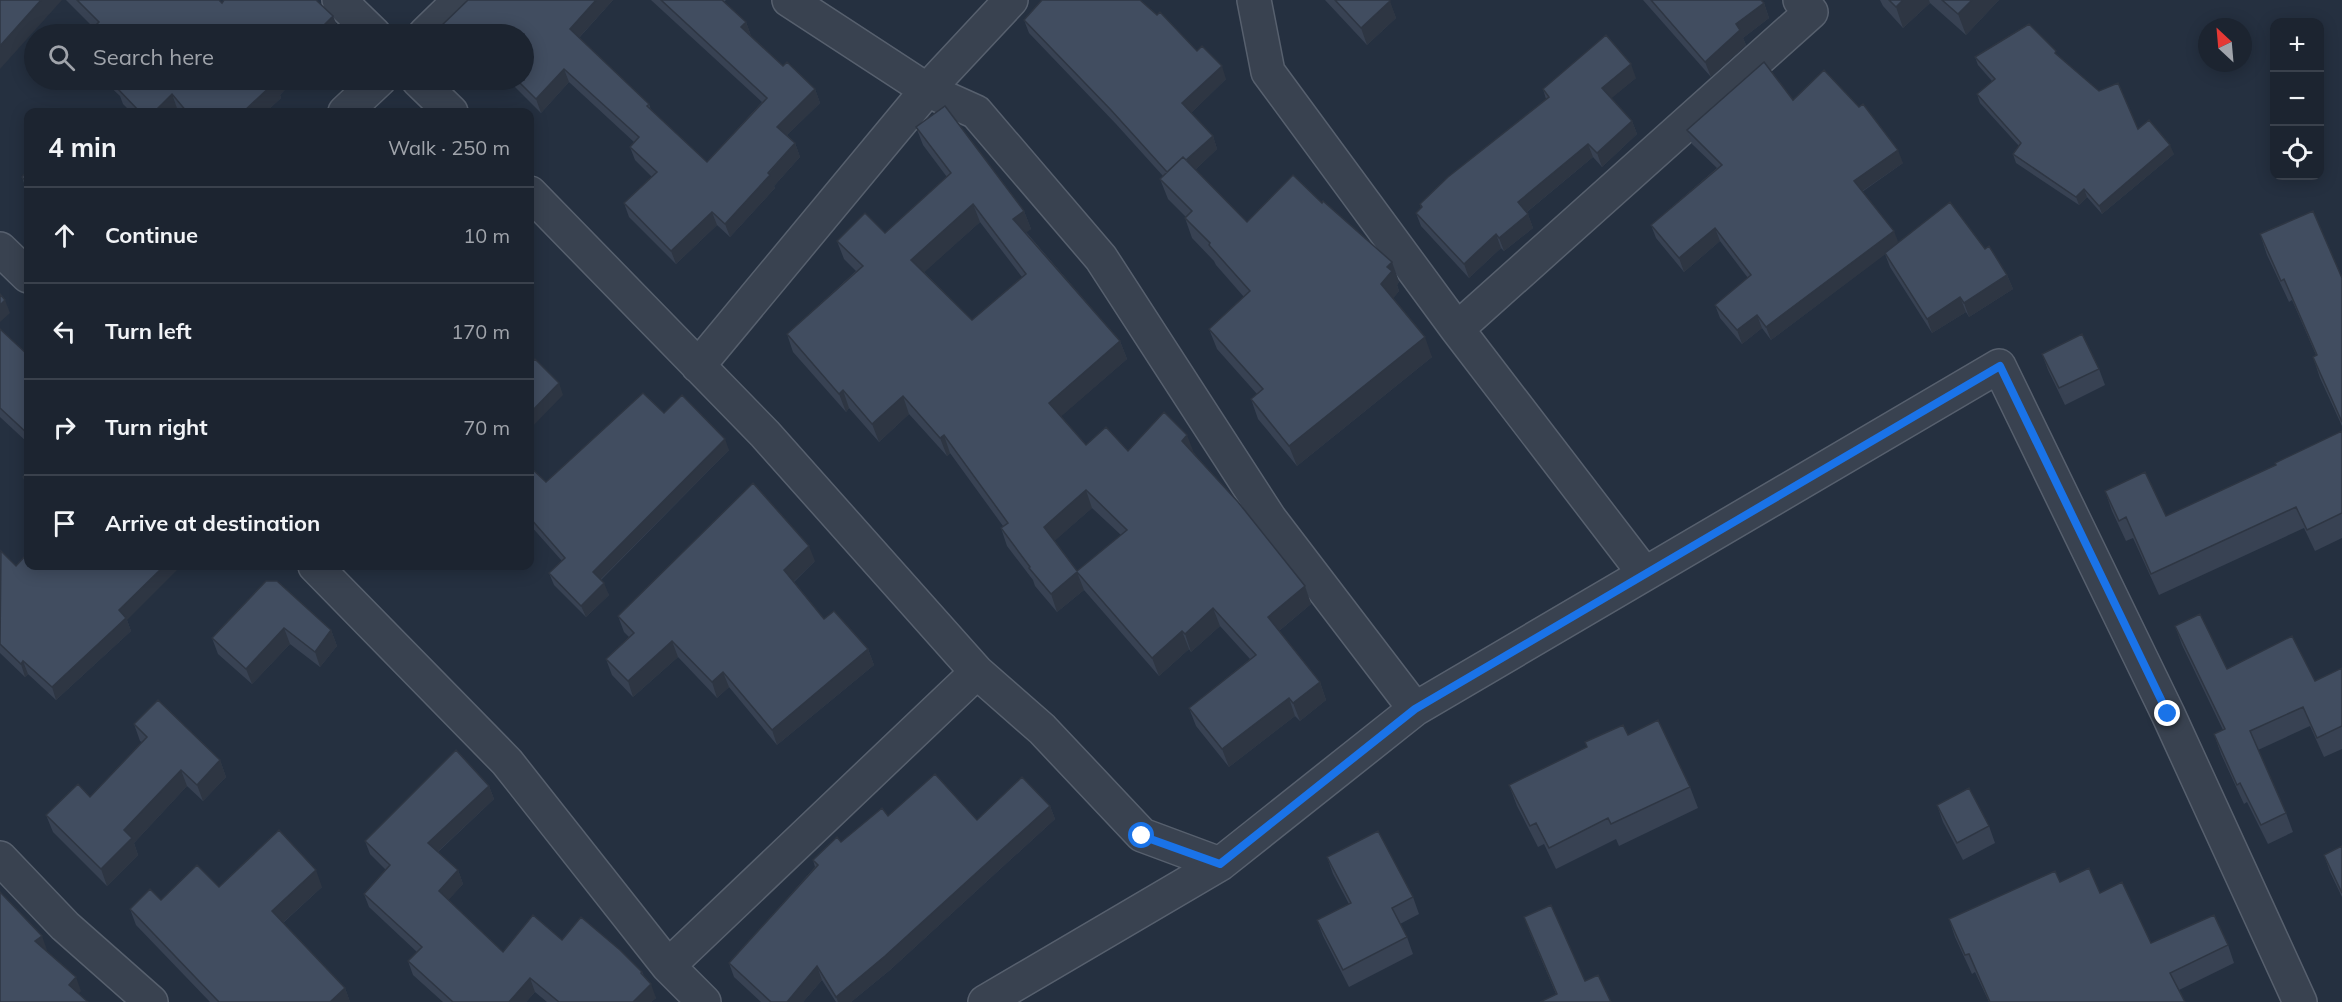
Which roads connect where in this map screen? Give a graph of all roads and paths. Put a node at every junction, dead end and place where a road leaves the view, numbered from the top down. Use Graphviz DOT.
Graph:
graph roads {
  1 [pos="339,0"];
  2 [pos="460,0"];
  3 [pos="789,0"];
  4 [pos="1011,0"];
  5 [pos="1254,0"];
  6 [pos="1800,0"];
  7 [pos="364,24"];
  8 [pos="435,24"];
  9 [pos="368,90"];
  10 [pos="428,90"];
  11 [pos="927,90"];
  12 [pos="349,108"];
  13 [pos="447,108"];
  14 [pos="534,197"];
  15 [pos="0,249"];
  16 [pos="24,272"];
  17 [pos="1456,329"];
  18 [pos="698,366"];
  19 [pos="319,570"];
  20 [pos="1644,573"];
  21 [pos="977,672"];
  22 [pos="1415,709"];
  23 [pos="0,858"];
  24 [pos="1220,864"];
  25 [pos="668,966"];
  26 [pos="151,1002"];
  27 [pos="704,1002"];
  28 [pos="986,1002"];
  29 [pos="2300,1002"];
  1 -- 7 [label="street"];
  2 -- 8 [label="street"];
  3 -- 11 [label="street"];
  4 -- 11 [label="street"];
  5 -- 17 [label="street"];
  6 -- 17 [label="street"];
  9 -- 12 [label="street"];
  10 -- 13 [label="street"];
  11 -- 18 [label="street"];
  11 -- 22 [label="street"];
  14 -- 18 [label="street"];
  15 -- 16 [label="street"];
  17 -- 20 [label="street"];
  18 -- 21 [label="street"];
  19 -- 25 [label="street"];
  20 -- 22 [label="street"];
  20 -- 29 [label="street"];
  21 -- 24 [label="street"];
  21 -- 25 [label="street"];
  22 -- 24 [label="street"];
  23 -- 26 [label="street"];
  24 -- 28 [label="street"];
  25 -- 27 [label="street"];
}
